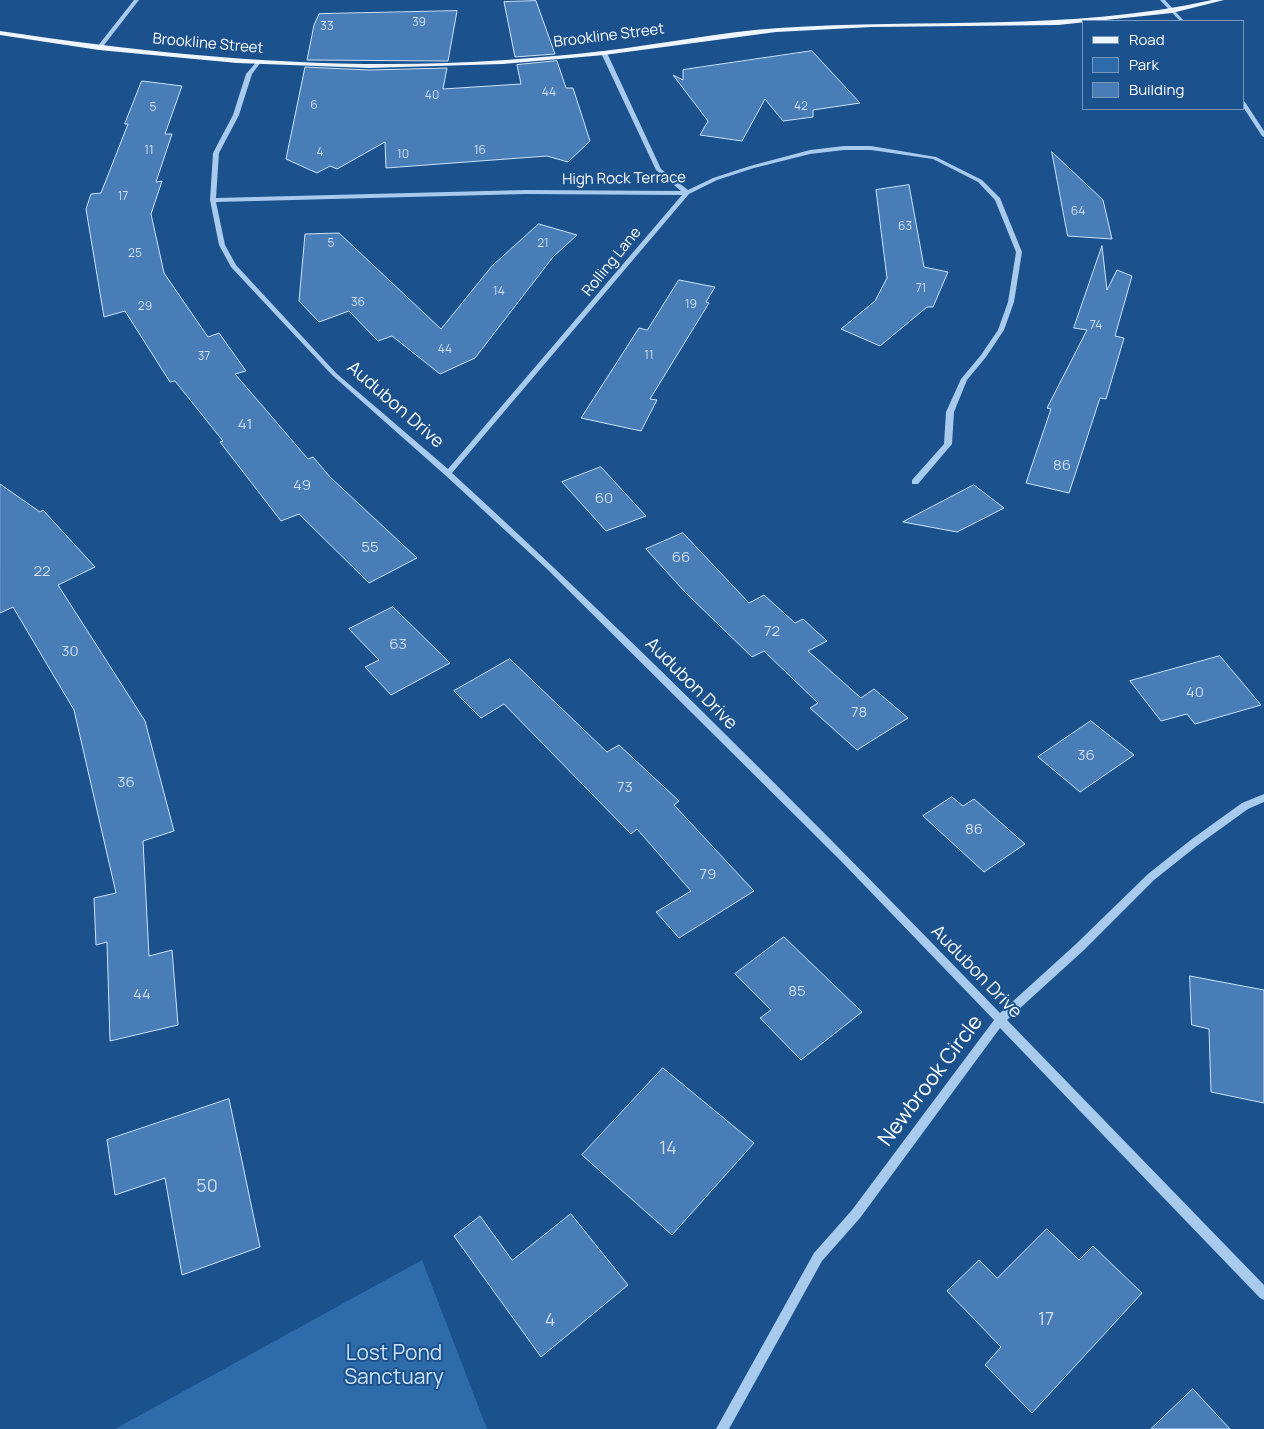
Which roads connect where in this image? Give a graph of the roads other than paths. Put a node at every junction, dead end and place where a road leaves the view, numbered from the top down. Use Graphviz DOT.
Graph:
graph roads {
  1 [pos="137,0"];
  2 [pos="1162,0"];
  3 [pos="1221,0"];
  4 [pos="1172,11"];
  5 [pos="1082,20"];
  6 [pos="1086,20"];
  7 [pos="1181,20"];
  8 [pos="0,33"];
  9 [pos="99,48"];
  10 [pos="604,53"];
  11 [pos="258,62"];
  12 [pos="1244,105"];
  13 [pos="1264,135"];
  14 [pos="687,193"];
  15 [pos="213,200"];
  16 [pos="448,473"];
  17 [pos="915,482"];
  18 [pos="1264,798"];
  19 [pos="1000,1020"];
  20 [pos="1264,1294"];
  21 [pos="722,1429"];
  1 -- 9 [label="street"];
  2 -- 4 [label="street"];
  3 -- 4 [label="main road, Brookline Street"];
  4 -- 6 [label="main road, Brookline Street"];
  4 -- 7 [label="street"];
  5 -- 10 [label="main road, Brookline Street"];
  8 -- 9 [label="main road, Brookline Street"];
  9 -- 11 [label="main road, Brookline Street"];
  10 -- 11 [label="main road, Brookline Street"];
  10 -- 14 [label="street"];
  11 -- 15 [label="street, Audubon Drive"];
  12 -- 13 [label="street"];
  14 -- 15 [label="street, High Rock Terrace"];
  14 -- 16 [label="street, Rolling Lane"];
  14 -- 17 [label="street, High Rock Terrace"];
  15 -- 16 [label="street, Audubon Drive"];
  16 -- 19 [label="street, Audubon Drive"];
  18 -- 19 [label="street, Newbrook Circle"];
  19 -- 20 [label="street, Audubon Drive"];
  19 -- 21 [label="street, Newbrook Circle"];
}
